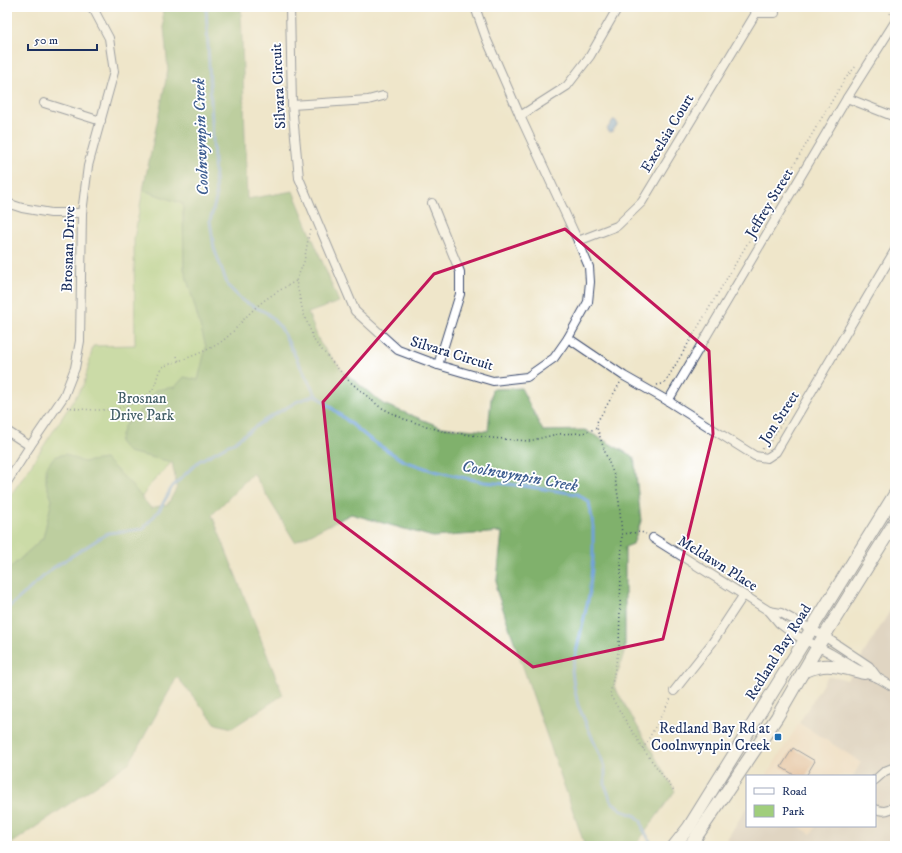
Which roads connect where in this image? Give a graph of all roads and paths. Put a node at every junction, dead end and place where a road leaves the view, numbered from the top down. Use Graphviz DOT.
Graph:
graph roads {
  1 [pos="290,7"];
  2 [pos="475,7"];
  3 [pos="618,7"];
  4 [pos="894,7"];
  5 [pos="93,8"];
  6 [pos="755,10"];
  7 [pos="775,13"];
  8 [pos="892,19"];
  9 [pos="858,64"];
  10 [pos="383,96"];
  11 [pos="847,98"];
  12 [pos="44,103"];
  13 [pos="292,105"];
  14 [pos="520,116"];
  15 [pos="895,117"];
  16 [pos="101,121"];
  17 [pos="7,203"];
  18 [pos="432,203"];
  19 [pos="82,213"];
  20 [pos="318,223"];
  21 [pos="578,241"];
  22 [pos="895,250"];
  23 [pos="296,281"];
  24 [pos="568,338"];
  25 [pos="177,356"];
  26 [pos="179,361"];
  27 [pos="438,365"];
  28 [pos="624,376"];
  29 [pos="655,385"];
  30 [pos="668,401"];
  31 [pos="57,406"];
  32 [pos="786,416"];
  33 [pos="597,428"];
  34 [pos="7,431"];
  35 [pos="30,446"];
  36 [pos="758,449"];
  37 [pos="7,482"];
  38 [pos="895,494"];
  39 [pos="895,522"];
  40 [pos="622,534"];
  41 [pos="653,538"];
  42 [pos="743,596"];
  43 [pos="769,611"];
  44 [pos="808,634"];
  45 [pos="821,641"];
  46 [pos="803,672"];
  47 [pos="864,673"];
  48 [pos="878,678"];
  49 [pos="895,688"];
  50 [pos="674,691"];
  51 [pos="643,749"];
  52 [pos="895,767"];
  53 [pos="876,779"];
  54 [pos="675,792"];
  55 [pos="895,805"];
  56 [pos="876,809"];
  57 [pos="674,846"];
  58 [pos="690,846"];
  1 -- 13 [label="street, Silvara Circuit"];
  2 -- 14 [label="street, Silvara Circuit"];
  3 -- 14 [label="street"];
  4 -- 8 [label="path"];
  5 -- 16 [label="street, Brosnan Drive"];
  6 -- 7 [label="street, Excelsia Court"];
  6 -- 21 [label="street, Excelsia Court"];
  8 -- 11 [label="street, Jeffrey Street"];
  9 -- 29 [label="path"];
  10 -- 13 [label="street"];
  11 -- 15 [label="street"];
  11 -- 30 [label="street, Jeffrey Street"];
  12 -- 16 [label="street"];
  13 -- 20 [label="street, Silvara Circuit"];
  14 -- 21 [label="street, Silvara Circuit"];
  16 -- 19 [label="street, Brosnan Drive"];
  17 -- 19 [label="street"];
  18 -- 27 [label="street"];
  19 -- 31 [label="street, Brosnan Drive"];
  20 -- 23 [label="path"];
  20 -- 27 [label="street, Silvara Circuit"];
  21 -- 24 [label="street, Silvara Circuit"];
  22 -- 30 [label="street, Jon Street"];
  23 -- 26 [label="path"];
  23 -- 33 [label="path"];
  24 -- 27 [label="street, Silvara Circuit"];
  24 -- 28 [label="street, Jon Street"];
  25 -- 26 [label="path"];
  26 -- 31 [label="path"];
  28 -- 30 [label="street, Jon Street"];
  28 -- 33 [label="path"];
  31 -- 35 [label="street, Brosnan Drive"];
  32 -- 36 [label="path"];
  33 -- 40 [label="path"];
  34 -- 35 [label="street"];
  35 -- 37 [label="street, Brosnan Drive"];
  38 -- 44 [label="main road, Redland Bay Road"];
  39 -- 45 [label="main road, Redland Bay Road"];
  40 -- 41 [label="path"];
  40 -- 51 [label="path"];
  41 -- 42 [label="street, Meldawn Place"];
  42 -- 43 [label="street, Meldawn Place"];
  42 -- 50 [label="street"];
  43 -- 44 [label="street, Meldawn Place"];
  43 -- 44 [label="street, Meldawn Place"];
  44 -- 45 [label="street"];
  44 -- 45 [label="street"];
  44 -- 57 [label="main road, Redland Bay Road"];
  45 -- 46 [label="main road, Redland Bay Road"];
  45 -- 47 [label="street"];
  45 -- 48 [label="street"];
  46 -- 47 [label="main road"];
  46 -- 58 [label="main road, Redland Bay Road"];
  47 -- 48 [label="street"];
  48 -- 49 [label="street"];
  50 -- 51 [label="path"];
  51 -- 54 [label="path"];
  52 -- 53 [label="street"];
  55 -- 56 [label="street"];
}
